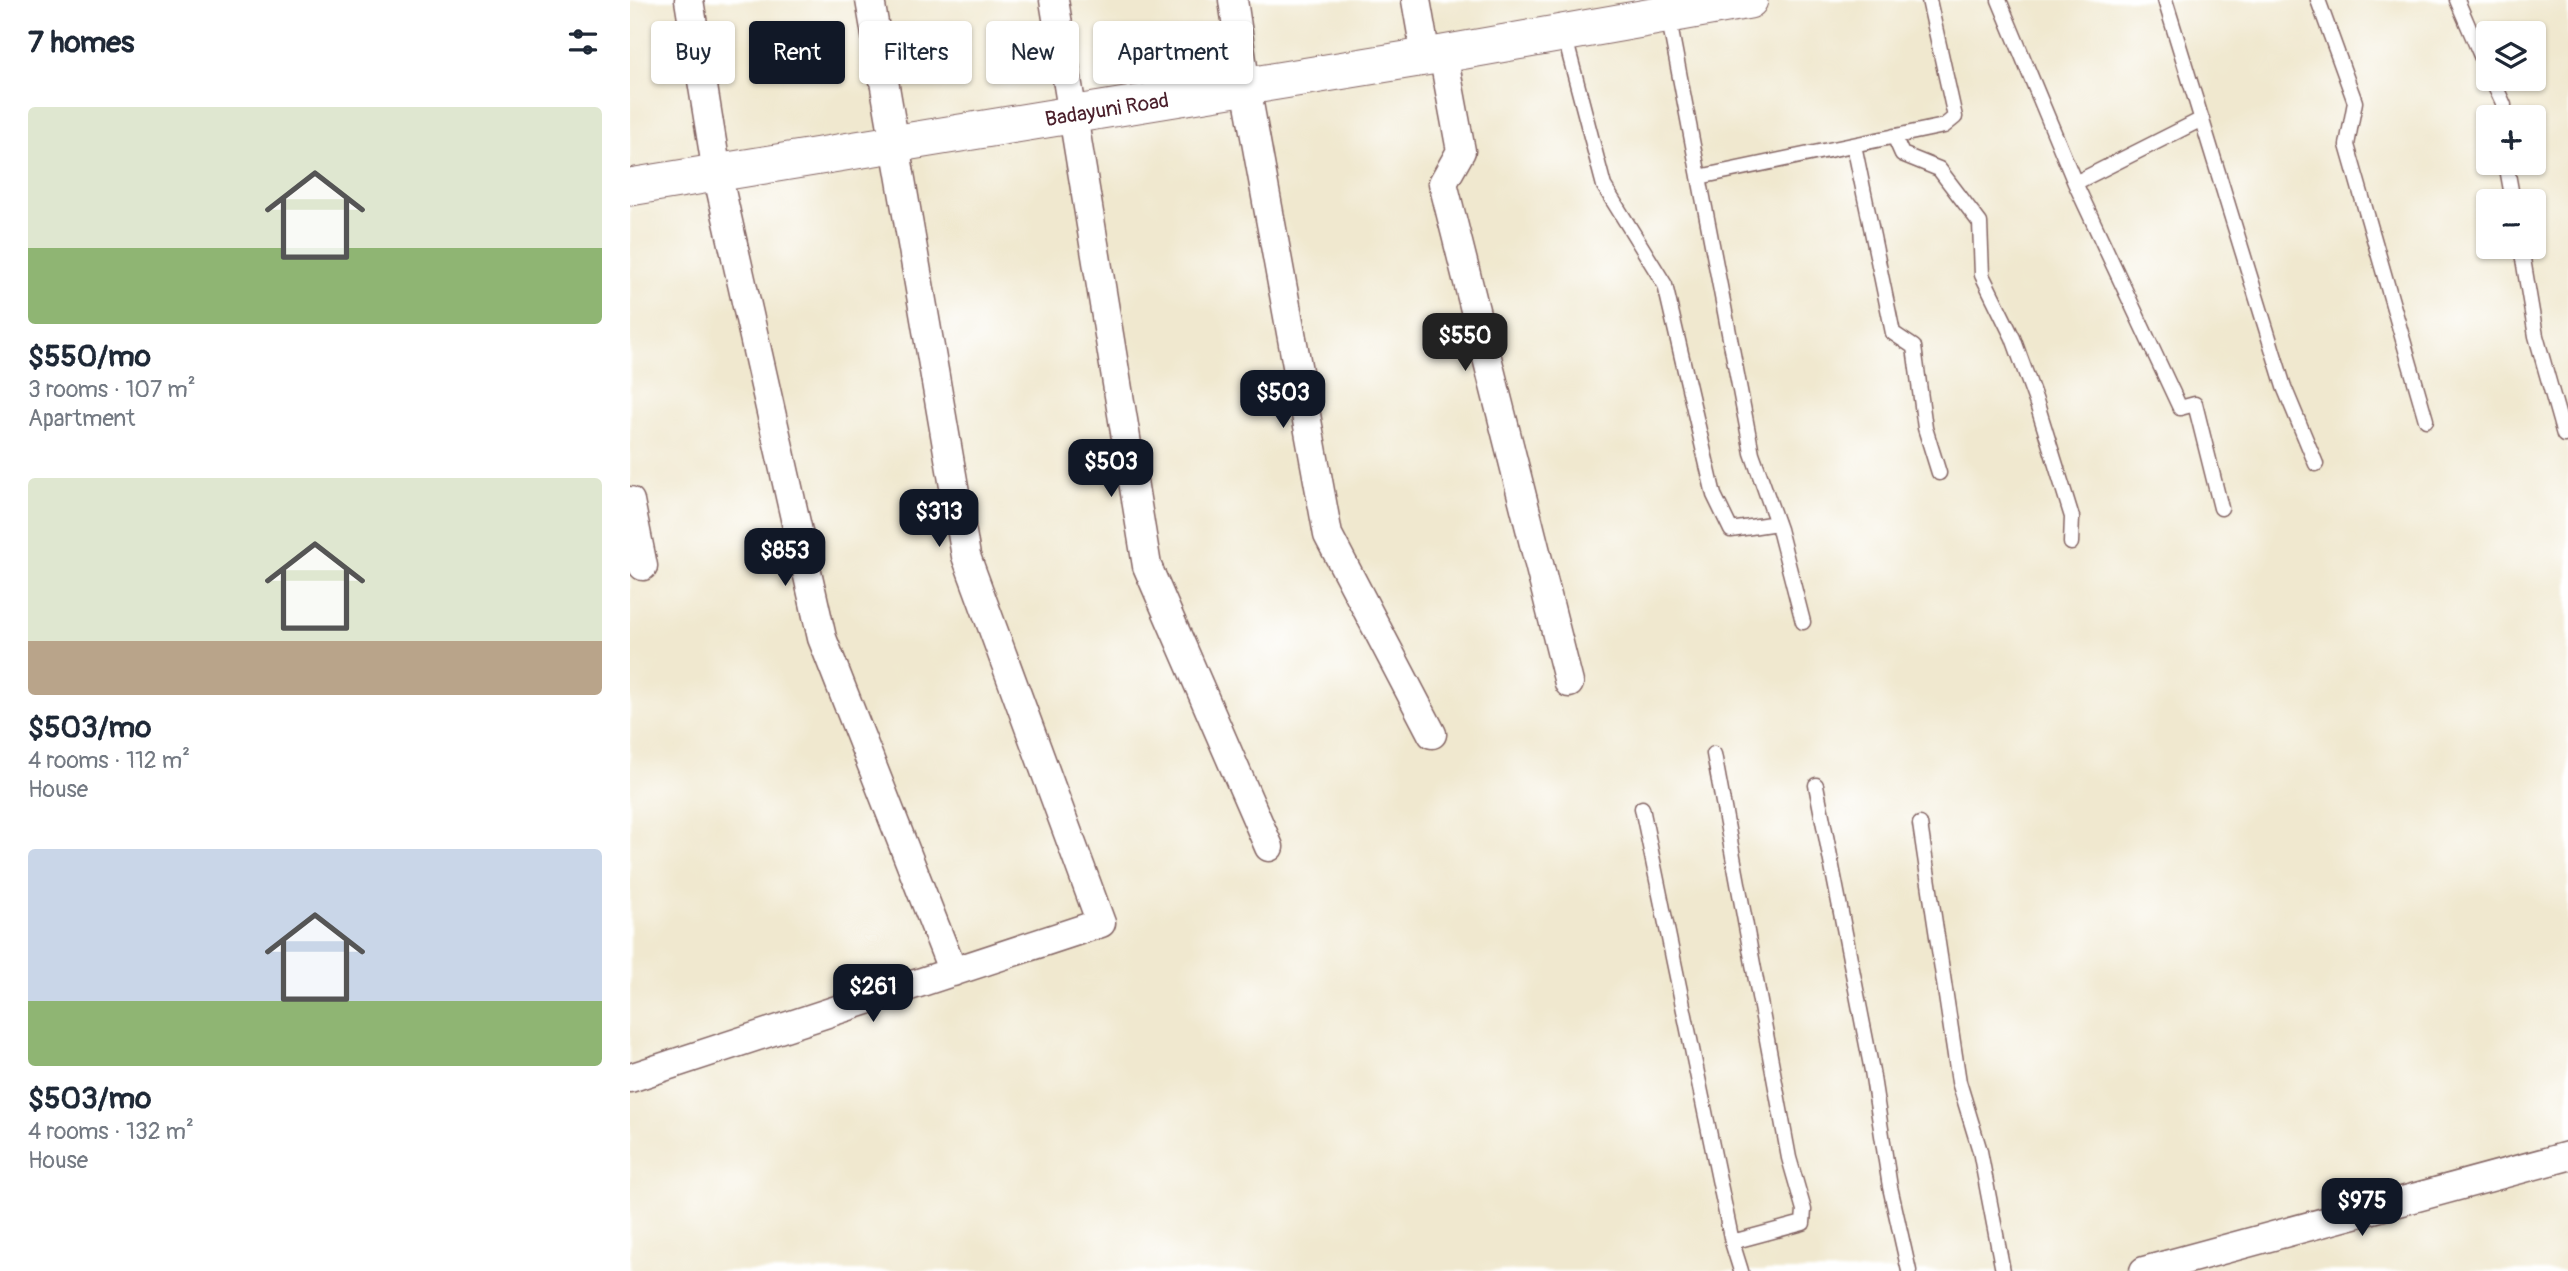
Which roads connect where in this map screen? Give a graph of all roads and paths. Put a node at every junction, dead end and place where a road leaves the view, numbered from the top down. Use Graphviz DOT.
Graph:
graph roads {
  1 [pos="689,0"];
  2 [pos="870,0"];
  3 [pos="1055,0"];
  4 [pos="1233,0"];
  5 [pos="1416,0"];
  6 [pos="1749,0"];
  7 [pos="1929,0"];
  8 [pos="1999,0"];
  9 [pos="2165,0"];
  10 [pos="2318,0"];
  11 [pos="2457,0"];
  12 [pos="1617,12"];
  13 [pos="1668,15"];
  14 [pos="1564,34"];
  15 [pos="2476,44"];
  16 [pos="1434,55"];
  17 [pos="1245,87"];
  18 [pos="1073,116"];
  19 [pos="2202,119"];
  20 [pos="1894,136"];
  21 [pos="894,144"];
  22 [pos="1854,145"];
  23 [pos="718,173"];
  24 [pos="1699,177"];
  25 [pos="2075,183"];
  26 [pos="630,187"];
  27 [pos="2523,259"];
  28 [pos="2426,420"];
  29 [pos="2564,435"];
  30 [pos="2316,464"];
  31 [pos="1939,472"];
  32 [pos="630,501"];
  33 [pos="2221,508"];
  34 [pos="1777,523"];
  35 [pos="2071,543"];
  36 [pos="643,566"];
  37 [pos="1803,622"];
  38 [pos="1569,682"];
  39 [pos="1432,734"];
  40 [pos="1714,754"];
  41 [pos="1816,785"];
  42 [pos="1642,808"];
  43 [pos="1920,824"];
  44 [pos="1269,847"];
  45 [pos="953,972"];
  46 [pos="630,1078"];
  47 [pos="2568,1156"];
  48 [pos="1732,1242"];
  49 [pos="1741,1271"];
  50 [pos="1909,1271"];
  51 [pos="2003,1271"];
  52 [pos="2144,1271"];
  1 -- 23 [label="street"];
  2 -- 21 [label="street"];
  3 -- 18 [label="street"];
  4 -- 17 [label="street"];
  5 -- 16 [label="street"];
  6 -- 13 [label="street, Badayuni Road"];
  7 -- 20 [label="lane"];
  8 -- 25 [label="lane"];
  9 -- 19 [label="lane"];
  10 -- 28 [label="lane"];
  11 -- 15 [label="lane"];
  12 -- 13 [label="street, Badayuni Road"];
  12 -- 14 [label="street, Badayuni Road"];
  13 -- 24 [label="lane"];
  14 -- 16 [label="street, Badayuni Road"];
  14 -- 34 [label="lane"];
  16 -- 17 [label="street, Badayuni Road"];
  16 -- 38 [label="street"];
  17 -- 18 [label="street, Badayuni Road"];
  17 -- 39 [label="street"];
  18 -- 21 [label="street, Badayuni Road"];
  18 -- 44 [label="street"];
  19 -- 25 [label="lane"];
  19 -- 30 [label="lane"];
  20 -- 22 [label="lane"];
  20 -- 35 [label="lane"];
  21 -- 23 [label="street, Badayuni Road"];
  21 -- 45 [label="street"];
  22 -- 24 [label="lane"];
  22 -- 31 [label="lane"];
  23 -- 26 [label="street, Badayuni Road"];
  23 -- 45 [label="street"];
  24 -- 34 [label="lane"];
  25 -- 33 [label="lane"];
  27 -- 29 [label="lane"];
  32 -- 36 [label="street"];
  34 -- 37 [label="lane"];
  40 -- 48 [label="lane"];
  41 -- 50 [label="lane"];
  42 -- 48 [label="lane"];
  43 -- 51 [label="lane"];
  45 -- 46 [label="street"];
  47 -- 52 [label="street"];
  48 -- 49 [label="lane"];
}
